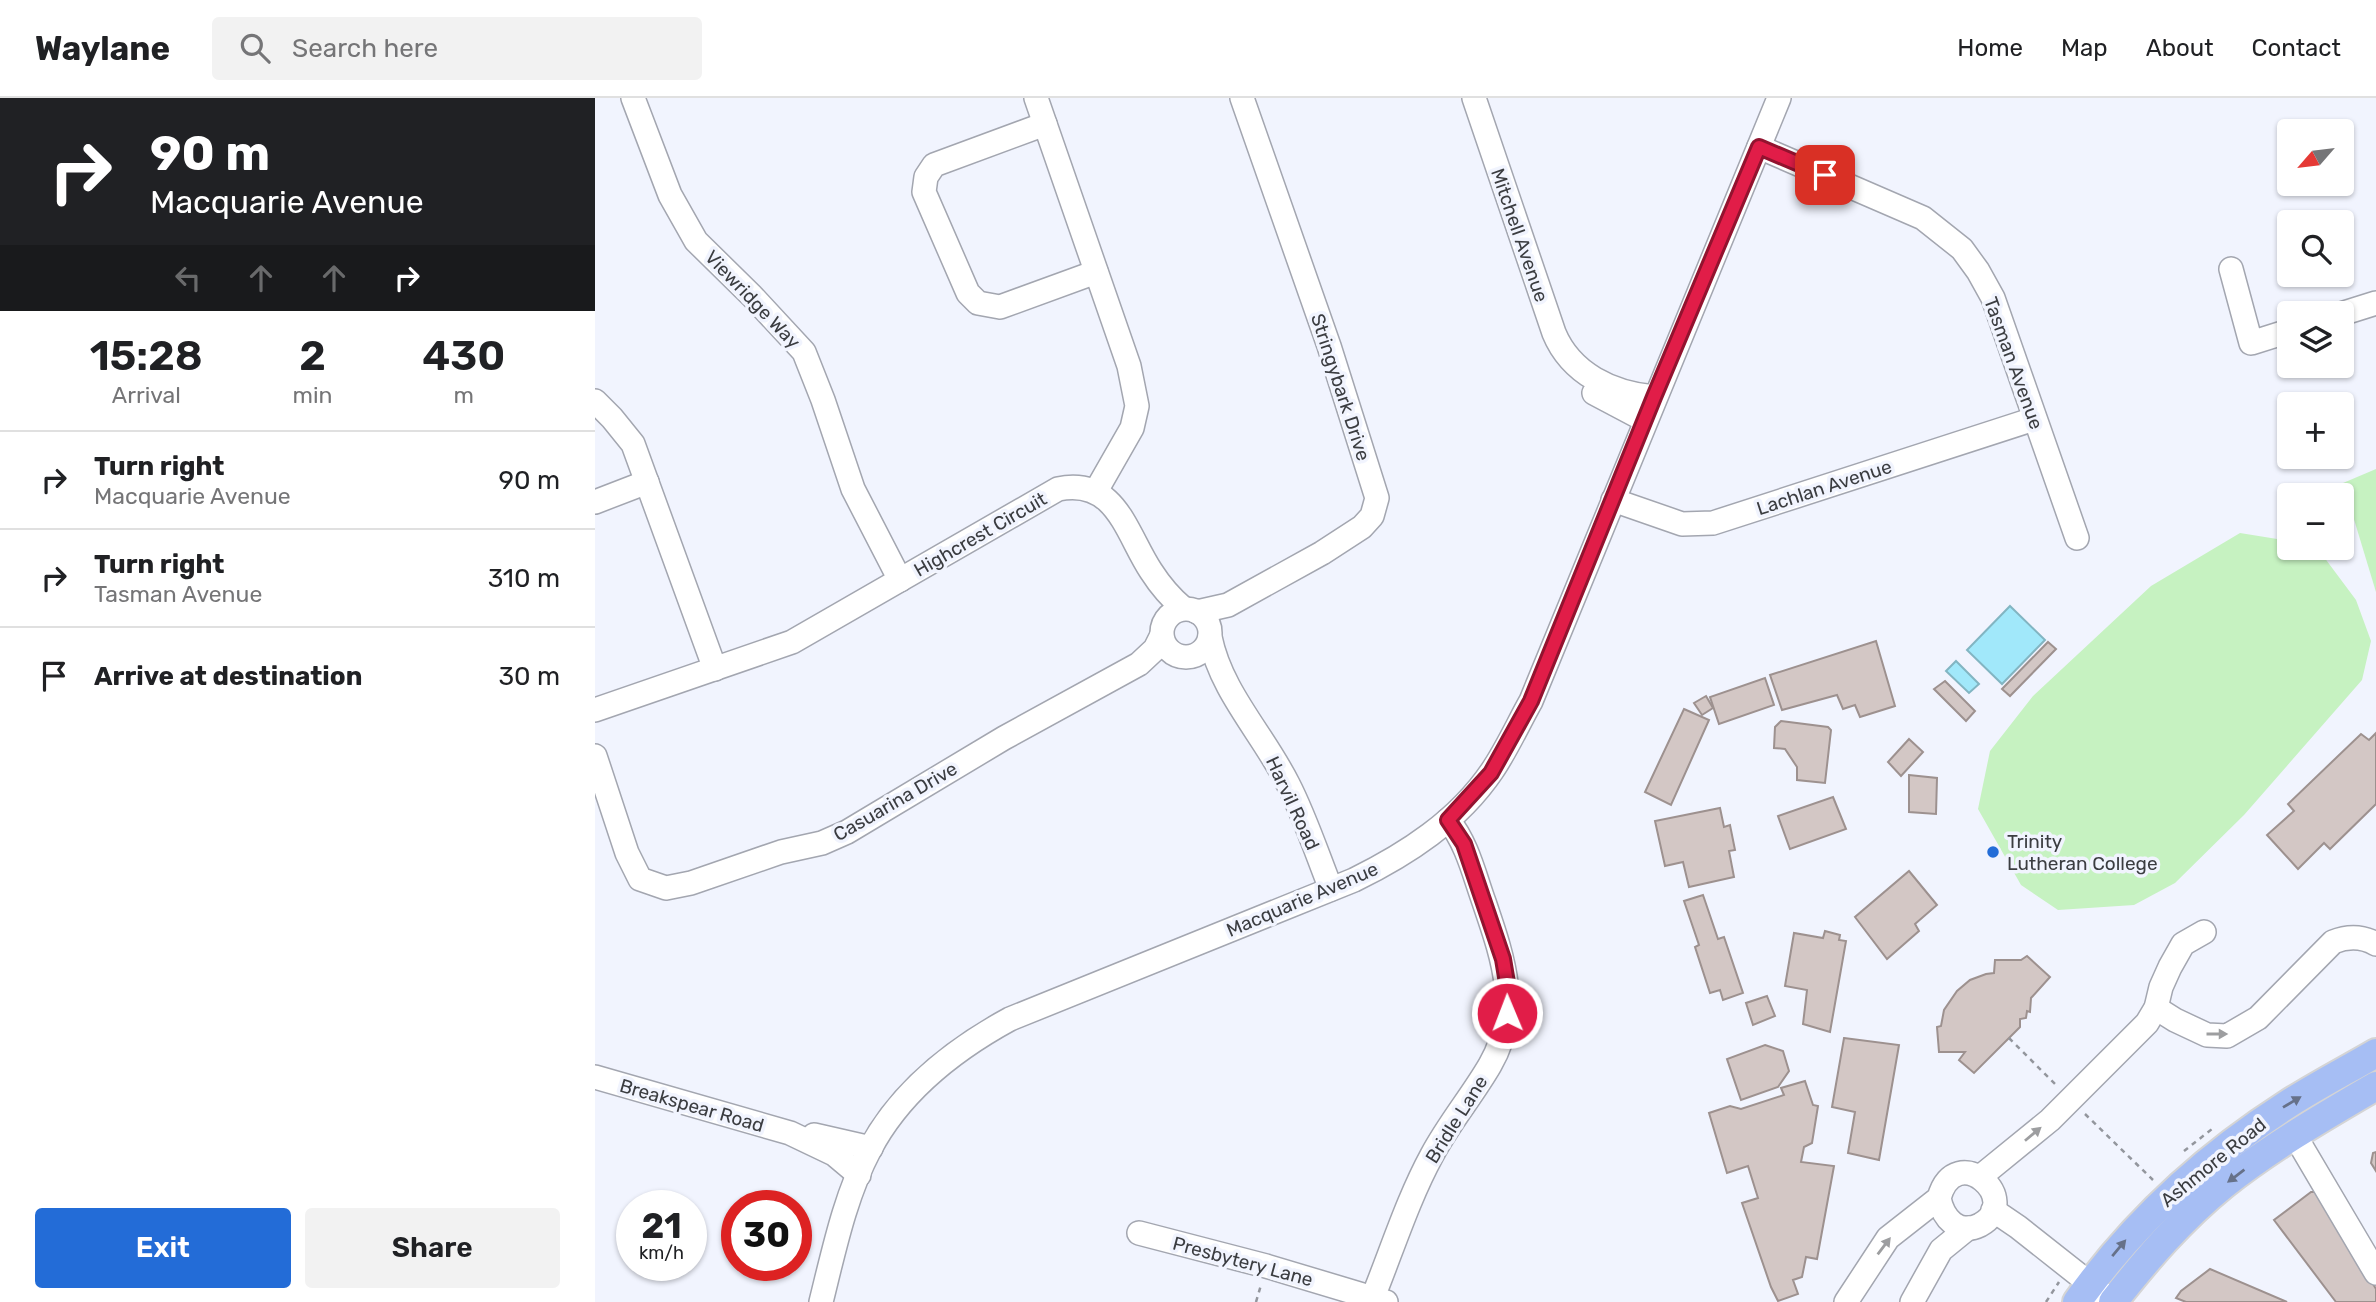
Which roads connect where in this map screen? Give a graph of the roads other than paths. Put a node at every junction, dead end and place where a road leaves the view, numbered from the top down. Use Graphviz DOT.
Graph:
graph roads {
  1 [pos="633,98"];
  2 [pos="1036,98"];
  3 [pos="1242,98"];
  4 [pos="1474,98"];
  5 [pos="1779,98"];
  6 [pos="1045,124"];
  7 [pos="1759,147"];
  8 [pos="2231,269"];
  9 [pos="1096,272"];
  10 [pos="2376,303"];
  11 [pos="2354,310"];
  12 [pos="2277,335"];
  13 [pos="1576,368"];
  14 [pos="1654,397"];
  15 [pos="595,401"];
  16 [pos="2034,419"];
  17 [pos="1645,420"];
  18 [pos="647,482"];
  19 [pos="1096,491"];
  20 [pos="1613,500"];
  21 [pos="595,502"];
  22 [pos="2077,538"];
  23 [pos="900,580"];
  24 [pos="1188,624"];
  25 [pos="1181,657"];
  26 [pos="1139,664"];
  27 [pos="715,669"];
  28 [pos="595,710"];
  29 [pos="1248,720"];
  30 [pos="595,756"];
  31 [pos="1448,820"];
  32 [pos="1331,889"];
  33 [pos="2204,932"];
  34 [pos="2376,944"];
  35 [pos="2156,1008"];
  36 [pos="2376,1053"];
  37 [pos="595,1077"];
  38 [pos="2376,1086"];
  39 [pos="790,1133"];
  40 [pos="2294,1134"];
  41 [pos="870,1148"];
  42 [pos="859,1175"];
  43 [pos="1980,1177"];
  44 [pos="1939,1198"];
  45 [pos="1993,1210"];
  46 [pos="1968,1228"];
  47 [pos="1139,1233"];
  48 [pos="2376,1273"];
  49 [pos="2084,1293"];
  50 [pos="1380,1300"];
  51 [pos="821,1302"];
  52 [pos="1846,1302"];
  53 [pos="1912,1302"];
  54 [pos="2113,1302"];
  1 -- 23 [label="street, Viewridge Way"];
  2 -- 6 [label="street"];
  3 -- 24 [label="street, Stringybark Drive"];
  4 -- 13 [label="street, Mitchell Avenue"];
  5 -- 7 [label="street, Macquarie Avenue"];
  6 -- 9 [label="street"];
  6 -- 9 [label="street"];
  7 -- 14 [label="street, Macquarie Avenue"];
  7 -- 16 [label="street, Tasman Avenue"];
  8 -- 12 [label="street"];
  9 -- 19 [label="street"];
  10 -- 11 [label="street"];
  13 -- 14 [label="street, Mitchell Avenue"];
  13 -- 17 [label="street, Mitchell Avenue"];
  14 -- 17 [label="street, Macquarie Avenue"];
  15 -- 18 [label="street"];
  16 -- 20 [label="street, Lachlan Avenue"];
  16 -- 22 [label="street, Tasman Avenue"];
  17 -- 20 [label="street, Macquarie Avenue"];
  18 -- 21 [label="street"];
  18 -- 27 [label="street"];
  19 -- 23 [label="street, Highcrest Circuit"];
  19 -- 24 [label="street, Harvil Road"];
  20 -- 31 [label="street, Macquarie Avenue"];
  23 -- 27 [label="street, Highcrest Circuit"];
  24 -- 25 [label="street, Harvil Road"];
  24 -- 25 [label="street"];
  24 -- 26 [label="street, Casuarina Drive"];
  24 -- 29 [label="street, Harvil Road"];
  25 -- 26 [label="street, Casuarina Drive"];
  25 -- 29 [label="street, Harvil Road"];
  26 -- 30 [label="street, Casuarina Drive"];
  27 -- 28 [label="street, Highcrest Circuit"];
  29 -- 32 [label="street, Harvil Road"];
  31 -- 32 [label="street, Macquarie Avenue"];
  31 -- 50 [label="street, Bridle Lane"];
  32 -- 41 [label="street, Macquarie Avenue"];
  33 -- 35 [label="street"];
  35 -- 34 [label="street, one-way"];
  43 -- 35 [label="street, one-way"];
  49 -- 36 [label="main road, Ashmore Road, one-way"];
  37 -- 39 [label="street, Breakspear Road"];
  38 -- 40 [label="main road, Ashmore Road"];
  39 -- 41 [label="street, Breakspear Road"];
  39 -- 42 [label="street, Breakspear Road"];
  40 -- 48 [label="street"];
  40 -- 54 [label="main road, Ashmore Road, one-way"];
  41 -- 42 [label="street, Macquarie Avenue"];
  42 -- 51 [label="street, Macquarie Avenue"];
  43 -- 44 [label="street"];
  43 -- 45 [label="street"];
  44 -- 46 [label="street"];
  52 -- 44 [label="street, one-way"];
  45 -- 46 [label="street"];
  45 -- 49 [label="street"];
  46 -- 53 [label="street"];
  47 -- 50 [label="street, Presbytery Lane"];
  49 -- 54 [label="street"];
}
